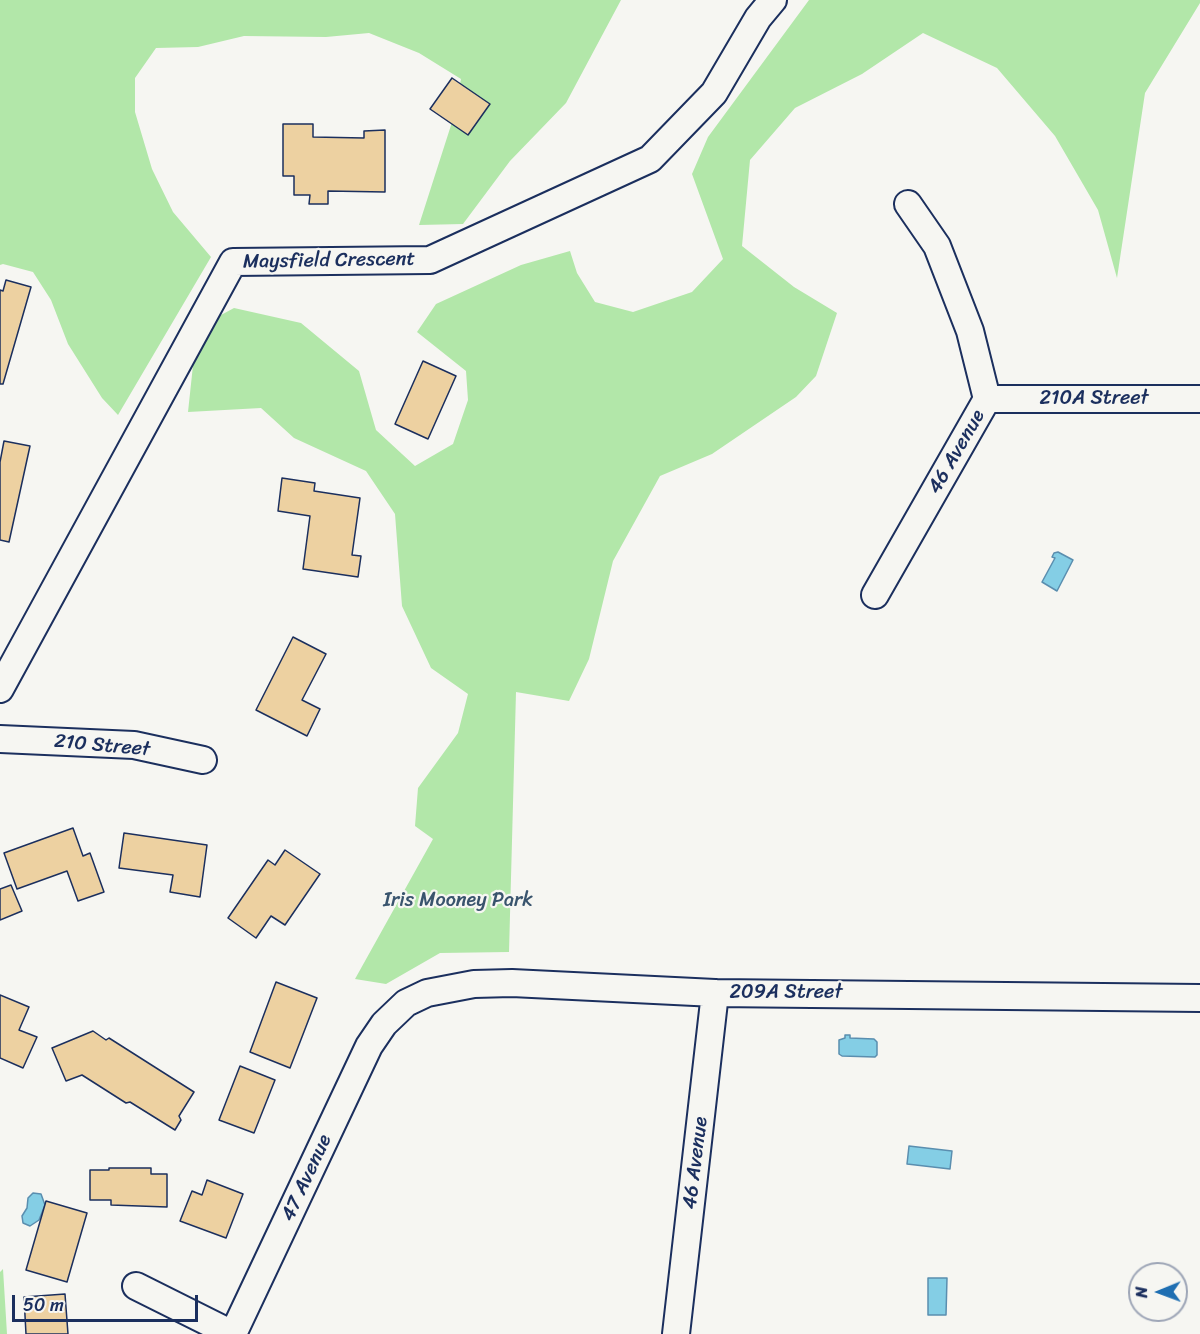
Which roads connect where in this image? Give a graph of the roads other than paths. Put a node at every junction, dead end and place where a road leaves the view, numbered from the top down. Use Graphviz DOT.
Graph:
graph roads {
  1 [pos="773,0"];
  2 [pos="908,204"];
  3 [pos="987,399"];
  4 [pos="1200,399"];
  5 [pos="875,595"];
  6 [pos="0,690"];
  7 [pos="0,739"];
  8 [pos="203,760"];
  9 [pos="715,993"];
  10 [pos="1200,998"];
  11 [pos="384,1024"];
  12 [pos="136,1286"];
  13 [pos="232,1334"];
  14 [pos="676,1334"];
  1 -- 6 [label="street, Maysfield Crescent"];
  2 -- 3 [label="street, 46 Avenue"];
  3 -- 4 [label="street, 210A Street"];
  3 -- 5 [label="street, 46 Avenue"];
  7 -- 8 [label="street, 210 Street"];
  9 -- 10 [label="street, 209A Street"];
  9 -- 11 [label="street, 209A Street"];
  9 -- 14 [label="street, 46 Avenue"];
  11 -- 13 [label="street, 47 Avenue"];
  12 -- 13 [label="street"];
}
